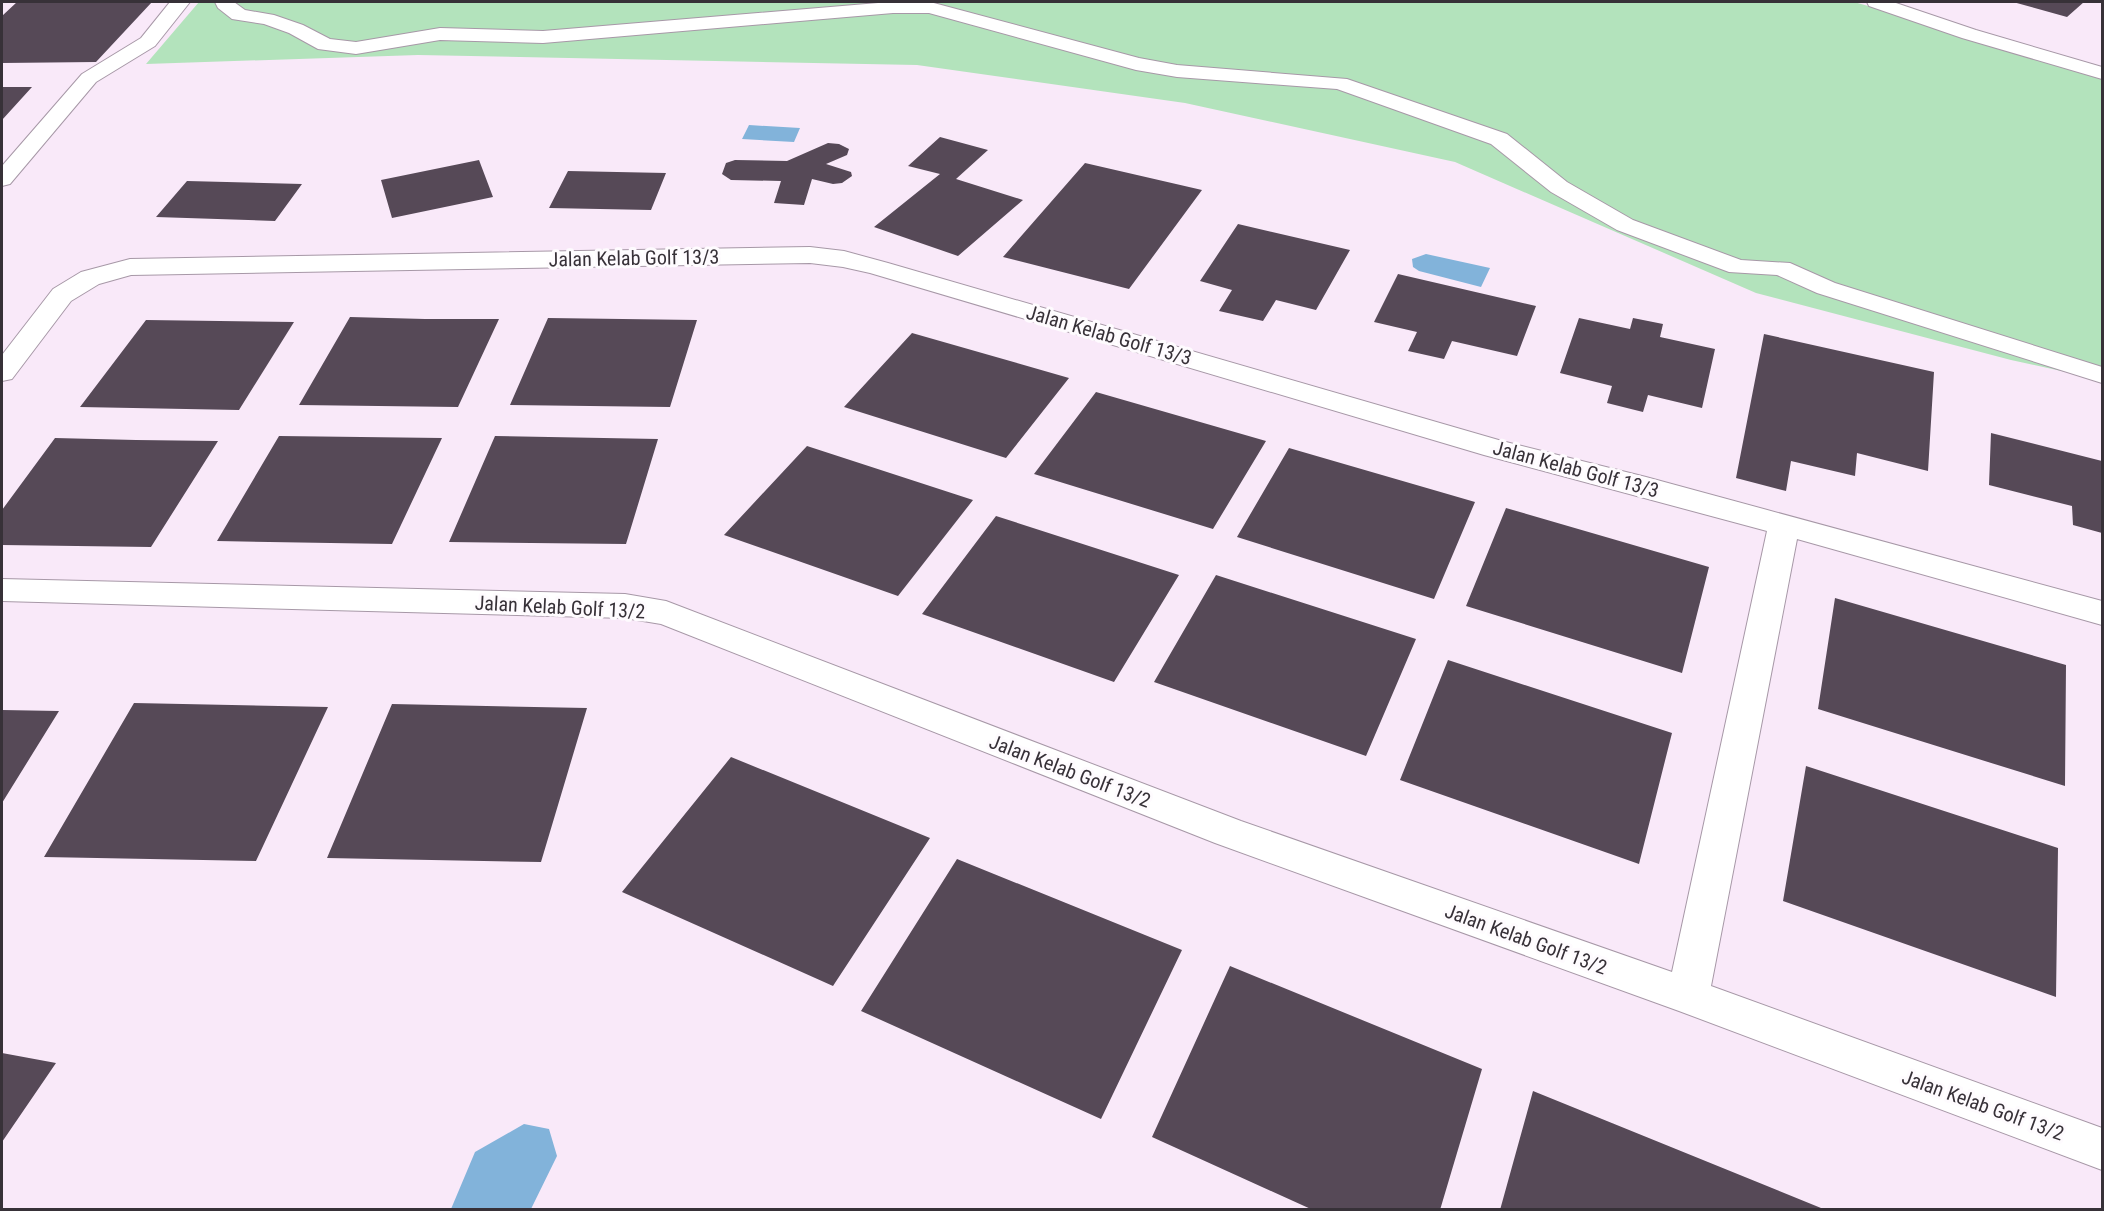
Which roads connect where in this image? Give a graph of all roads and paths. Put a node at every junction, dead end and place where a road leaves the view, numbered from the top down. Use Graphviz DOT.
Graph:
graph roads {
  1 [pos="180,2"];
  2 [pos="225,2"];
  3 [pos="1876,2"];
  4 [pos="2103,73"];
  5 [pos="2,179"];
  6 [pos="2,373"];
  7 [pos="2103,375"];
  8 [pos="1784,525"];
  9 [pos="2,590"];
  10 [pos="2103,613"];
  11 [pos="1688,996"];
  12 [pos="2103,1149"];
  1 -- 5 [label="lane"];
  2 -- 7 [label="lane"];
  3 -- 4 [label="lane"];
  6 -- 8 [label="street, Jalan Kelab Golf 13/3"];
  8 -- 10 [label="street, Jalan Kelab Golf 13/3"];
  8 -- 11 [label="street"];
  9 -- 11 [label="street, Jalan Kelab Golf 13/2"];
  11 -- 12 [label="street, Jalan Kelab Golf 13/2"];
}
